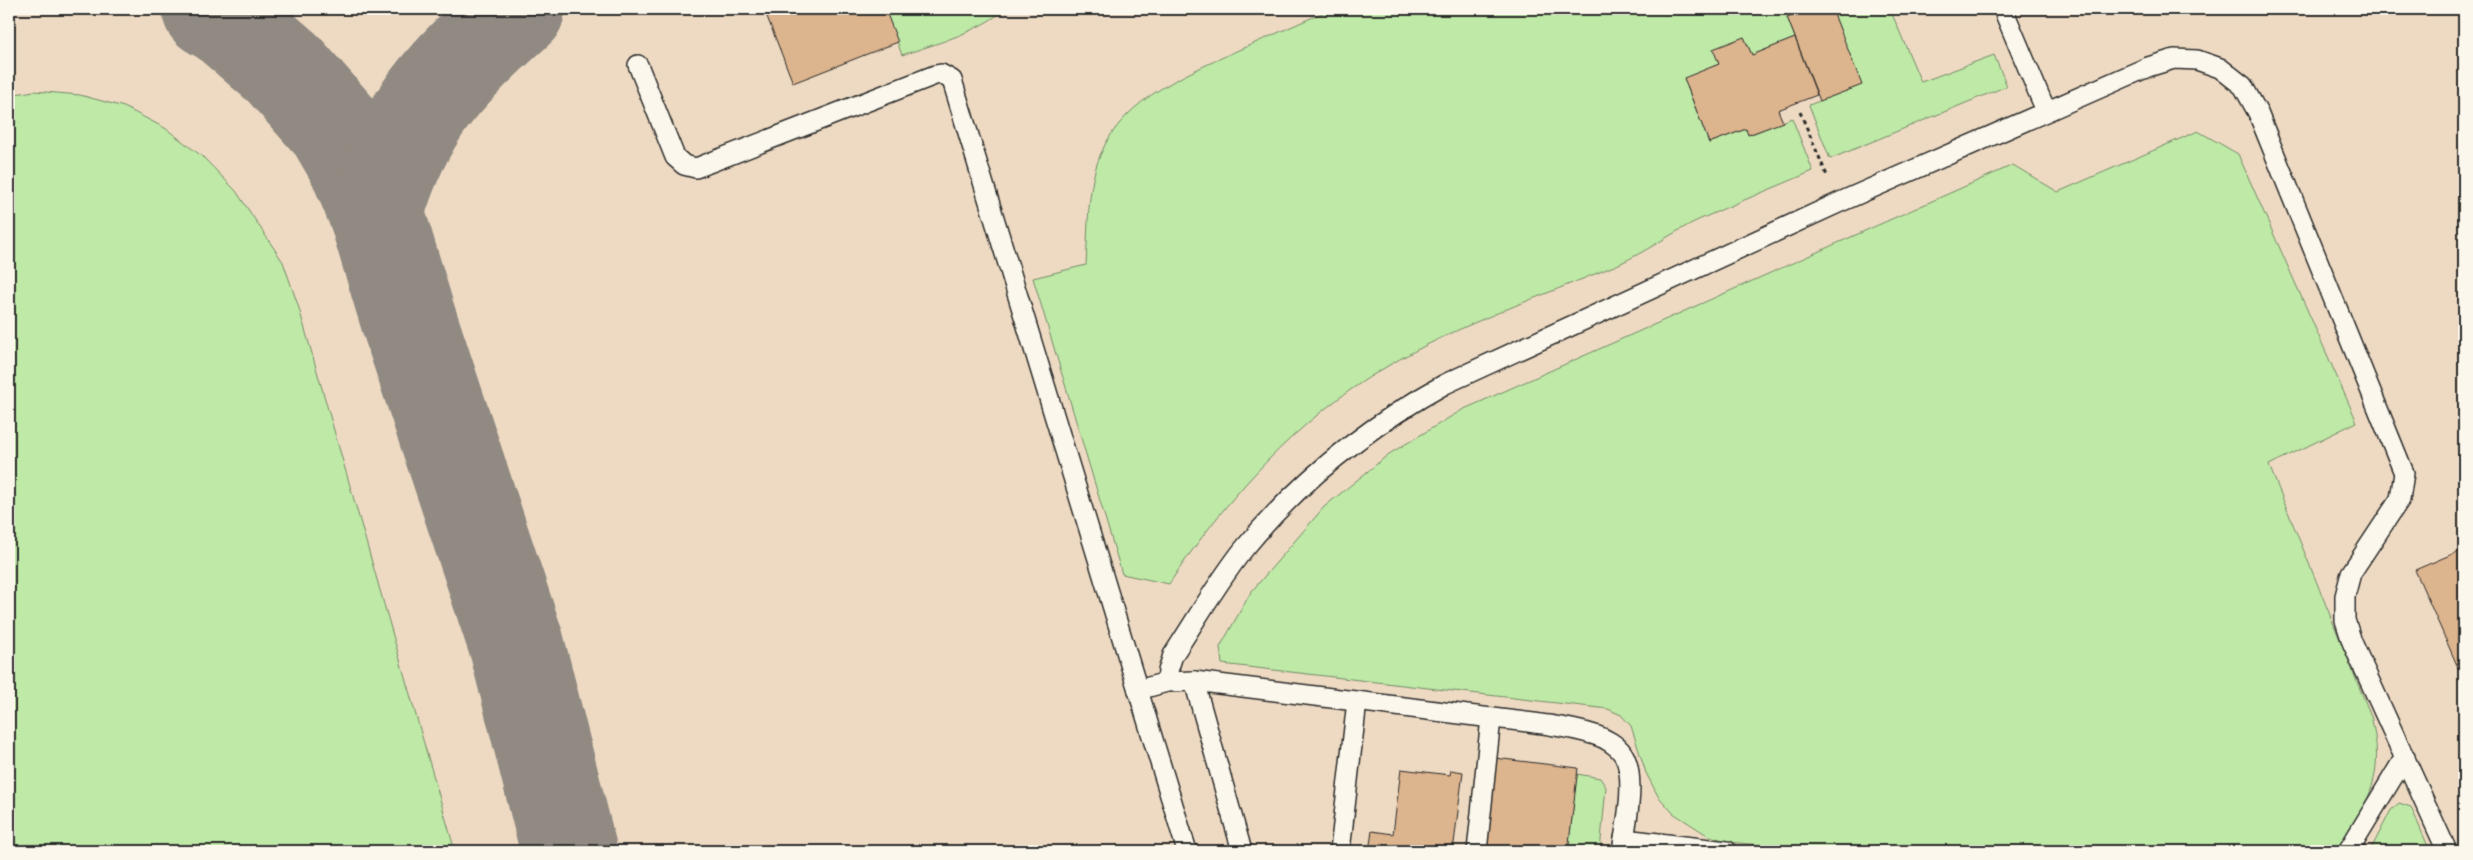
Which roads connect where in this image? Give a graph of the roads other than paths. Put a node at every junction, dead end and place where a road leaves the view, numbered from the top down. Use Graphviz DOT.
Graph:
graph roads {
  1 [pos="2003,9"];
  2 [pos="638,65"];
  3 [pos="2046,111"];
  4 [pos="1168,682"];
  5 [pos="1194,682"];
  6 [pos="1138,690"];
  7 [pos="1356,701"];
  8 [pos="1491,718"];
  9 [pos="2405,756"];
  10 [pos="1623,845"];
  11 [pos="1187,851"];
  12 [pos="1242,851"];
  13 [pos="1340,851"];
  14 [pos="1477,851"];
  15 [pos="1726,851"];
  16 [pos="2348,851"];
  17 [pos="2447,851"];
  1 -- 3 [label="lane"];
  2 -- 6 [label="lane"];
  3 -- 4 [label="lane"];
  3 -- 9 [label="lane"];
  4 -- 5 [label="lane"];
  4 -- 6 [label="lane"];
  5 -- 7 [label="lane"];
  5 -- 12 [label="lane"];
  6 -- 11 [label="lane"];
  7 -- 8 [label="lane"];
  7 -- 13 [label="lane"];
  8 -- 10 [label="lane"];
  8 -- 14 [label="lane"];
  9 -- 16 [label="lane"];
  9 -- 17 [label="lane"];
  10 -- 15 [label="lane"];
}
